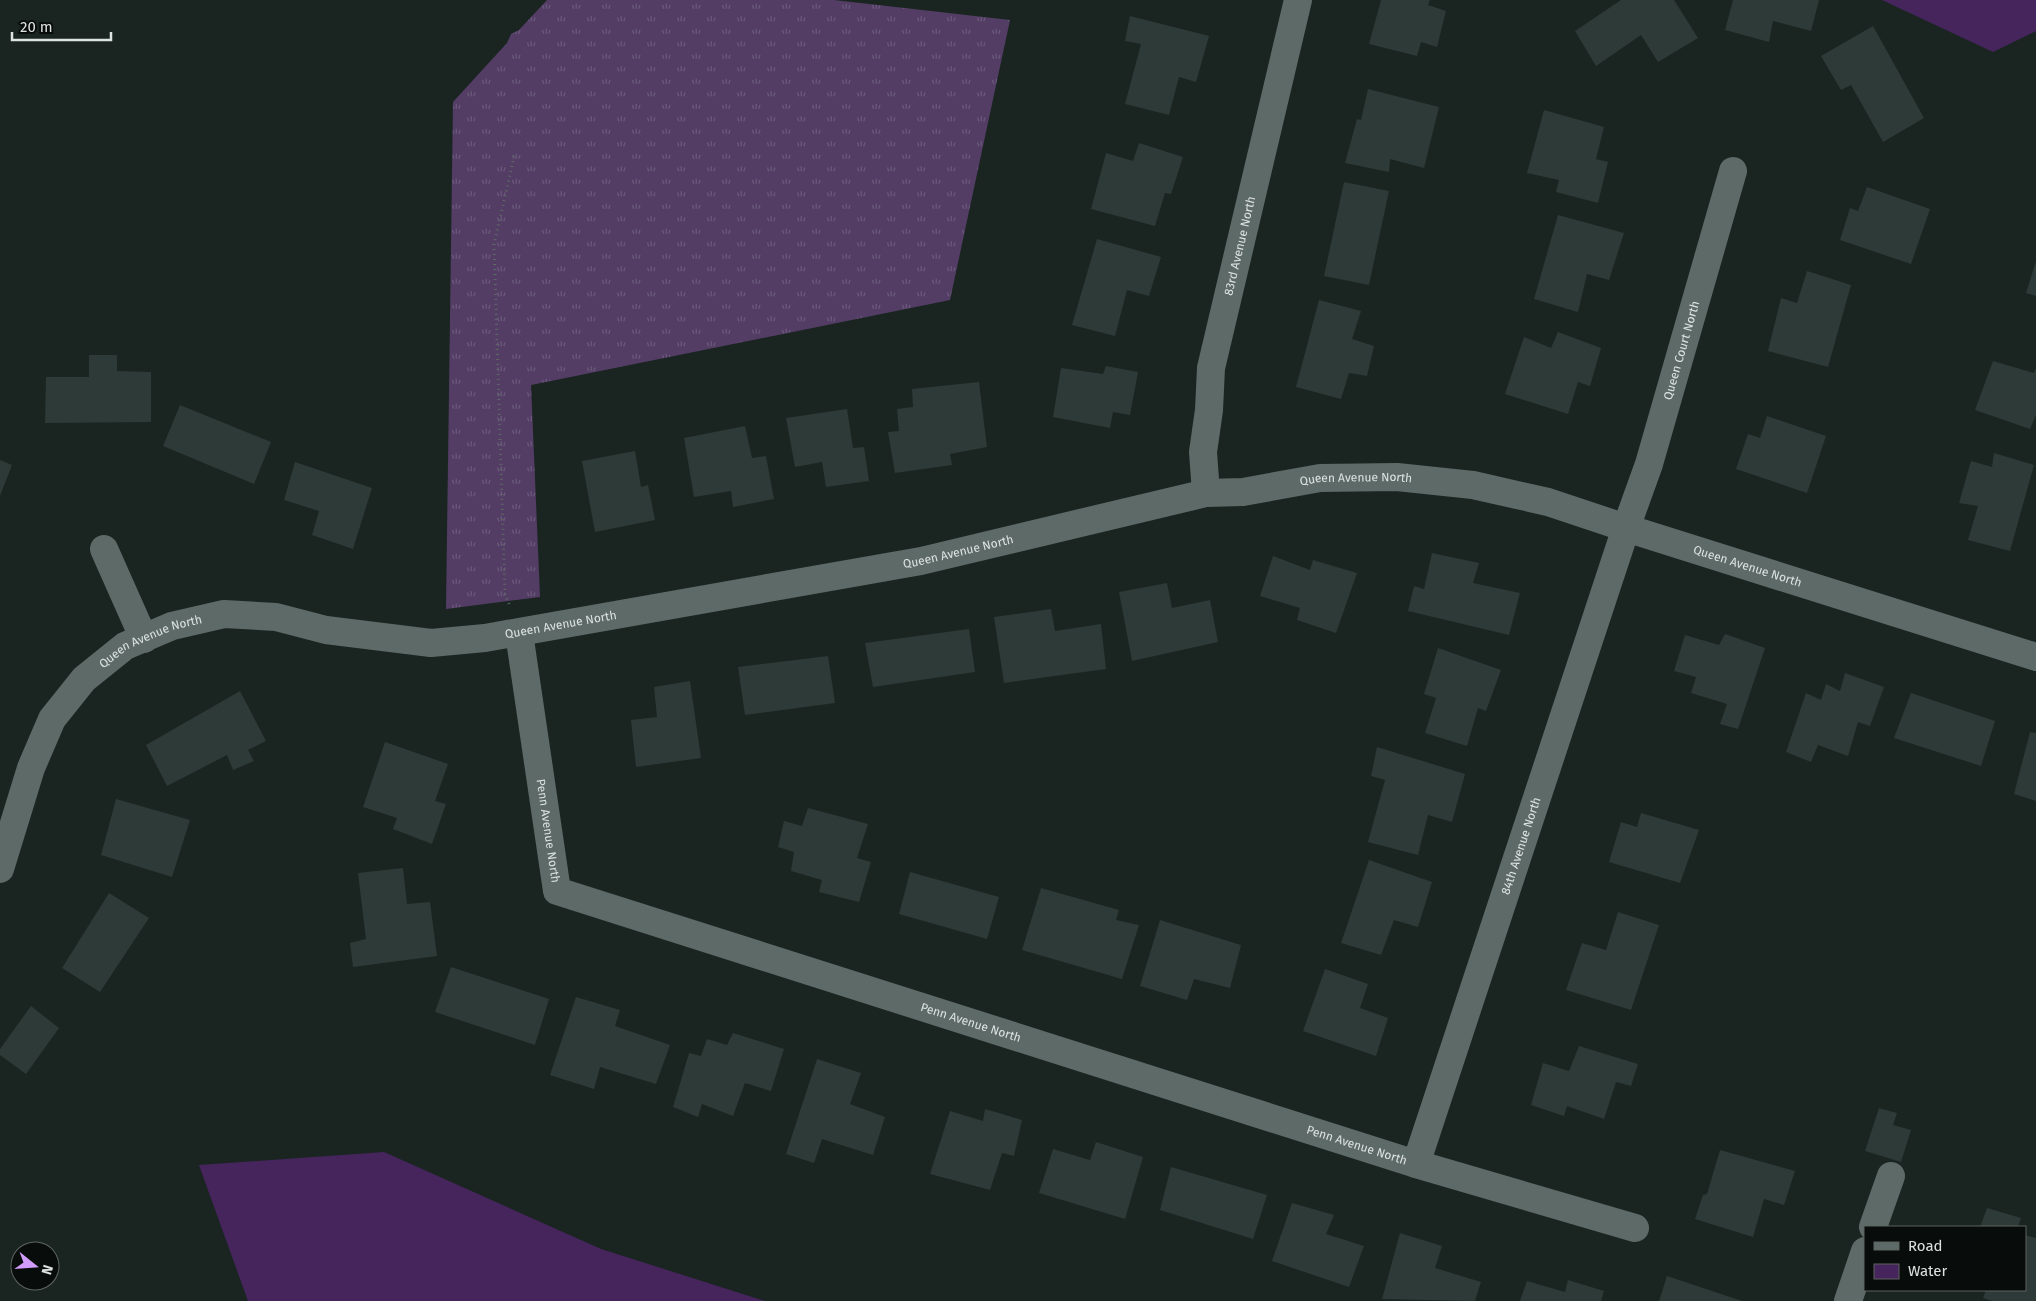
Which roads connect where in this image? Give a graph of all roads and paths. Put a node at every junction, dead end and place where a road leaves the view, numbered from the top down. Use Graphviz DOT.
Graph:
graph roads {
  1 [pos="1298,0"];
  2 [pos="515,153"];
  3 [pos="1733,171"];
  4 [pos="1206,493"];
  5 [pos="1626,528"];
  6 [pos="104,549"];
  7 [pos="519,633"];
  8 [pos="144,639"];
  9 [pos="2036,657"];
  10 [pos="0,869"];
  11 [pos="1416,1164"];
  12 [pos="1891,1176"];
  13 [pos="1873,1226"];
  14 [pos="1635,1228"];
  15 [pos="1864,1254"];
  16 [pos="1848,1301"];
  1 -- 4 [label="street, 83rd Avenue North"];
  2 -- 7 [label="path"];
  3 -- 5 [label="street, Queen Court North"];
  4 -- 5 [label="street, Queen Avenue North"];
  4 -- 7 [label="street, Queen Avenue North"];
  5 -- 9 [label="street, Queen Avenue North"];
  5 -- 11 [label="street, 84th Avenue North"];
  6 -- 8 [label="street"];
  7 -- 8 [label="street, Queen Avenue North"];
  7 -- 11 [label="street, Penn Avenue North"];
  8 -- 10 [label="street, Queen Avenue North"];
  11 -- 14 [label="street, Penn Avenue North"];
  12 -- 13 [label="street"];
  15 -- 16 [label="street"];
}
